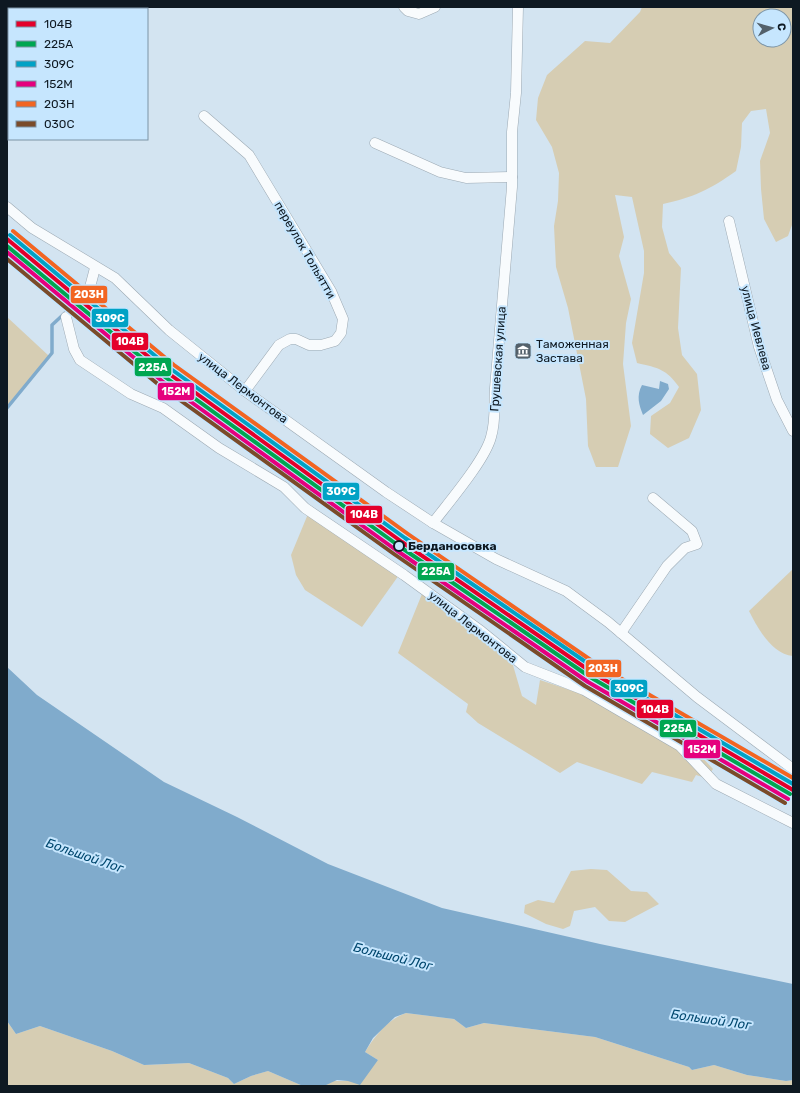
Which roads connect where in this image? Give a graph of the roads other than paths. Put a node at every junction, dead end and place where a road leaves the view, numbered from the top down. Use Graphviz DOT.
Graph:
graph roads {
  1 [pos="404,7"];
  2 [pos="435,7"];
  3 [pos="518,7"];
  4 [pos="204,116"];
  5 [pos="375,143"];
  6 [pos="512,177"];
  7 [pos="7,207"];
  8 [pos="729,221"];
  9 [pos="95,268"];
  10 [pos="89,291"];
  11 [pos="66,317"];
  12 [pos="245,391"];
  13 [pos="793,431"];
  14 [pos="653,498"];
  15 [pos="433,523"];
  16 [pos="621,633"];
  17 [pos="793,769"];
  18 [pos="793,823"];
  1 -- 2 [label="street"];
  3 -- 6 [label="street, Грушевская улица"];
  4 -- 12 [label="street, переулок Тольятти"];
  5 -- 6 [label="street"];
  6 -- 15 [label="street, Грушевская улица"];
  7 -- 9 [label="street, улица Лермонтова"];
  8 -- 13 [label="street, улица Иевлева"];
  9 -- 10 [label="street"];
  9 -- 12 [label="street, улица Лермонтова"];
  11 -- 18 [label="street, улица Лермонтова"];
  12 -- 15 [label="street, улица Лермонтова"];
  14 -- 16 [label="street"];
  15 -- 16 [label="street, улица Лермонтова"];
  16 -- 17 [label="street, улица Лермонтова"];
}
